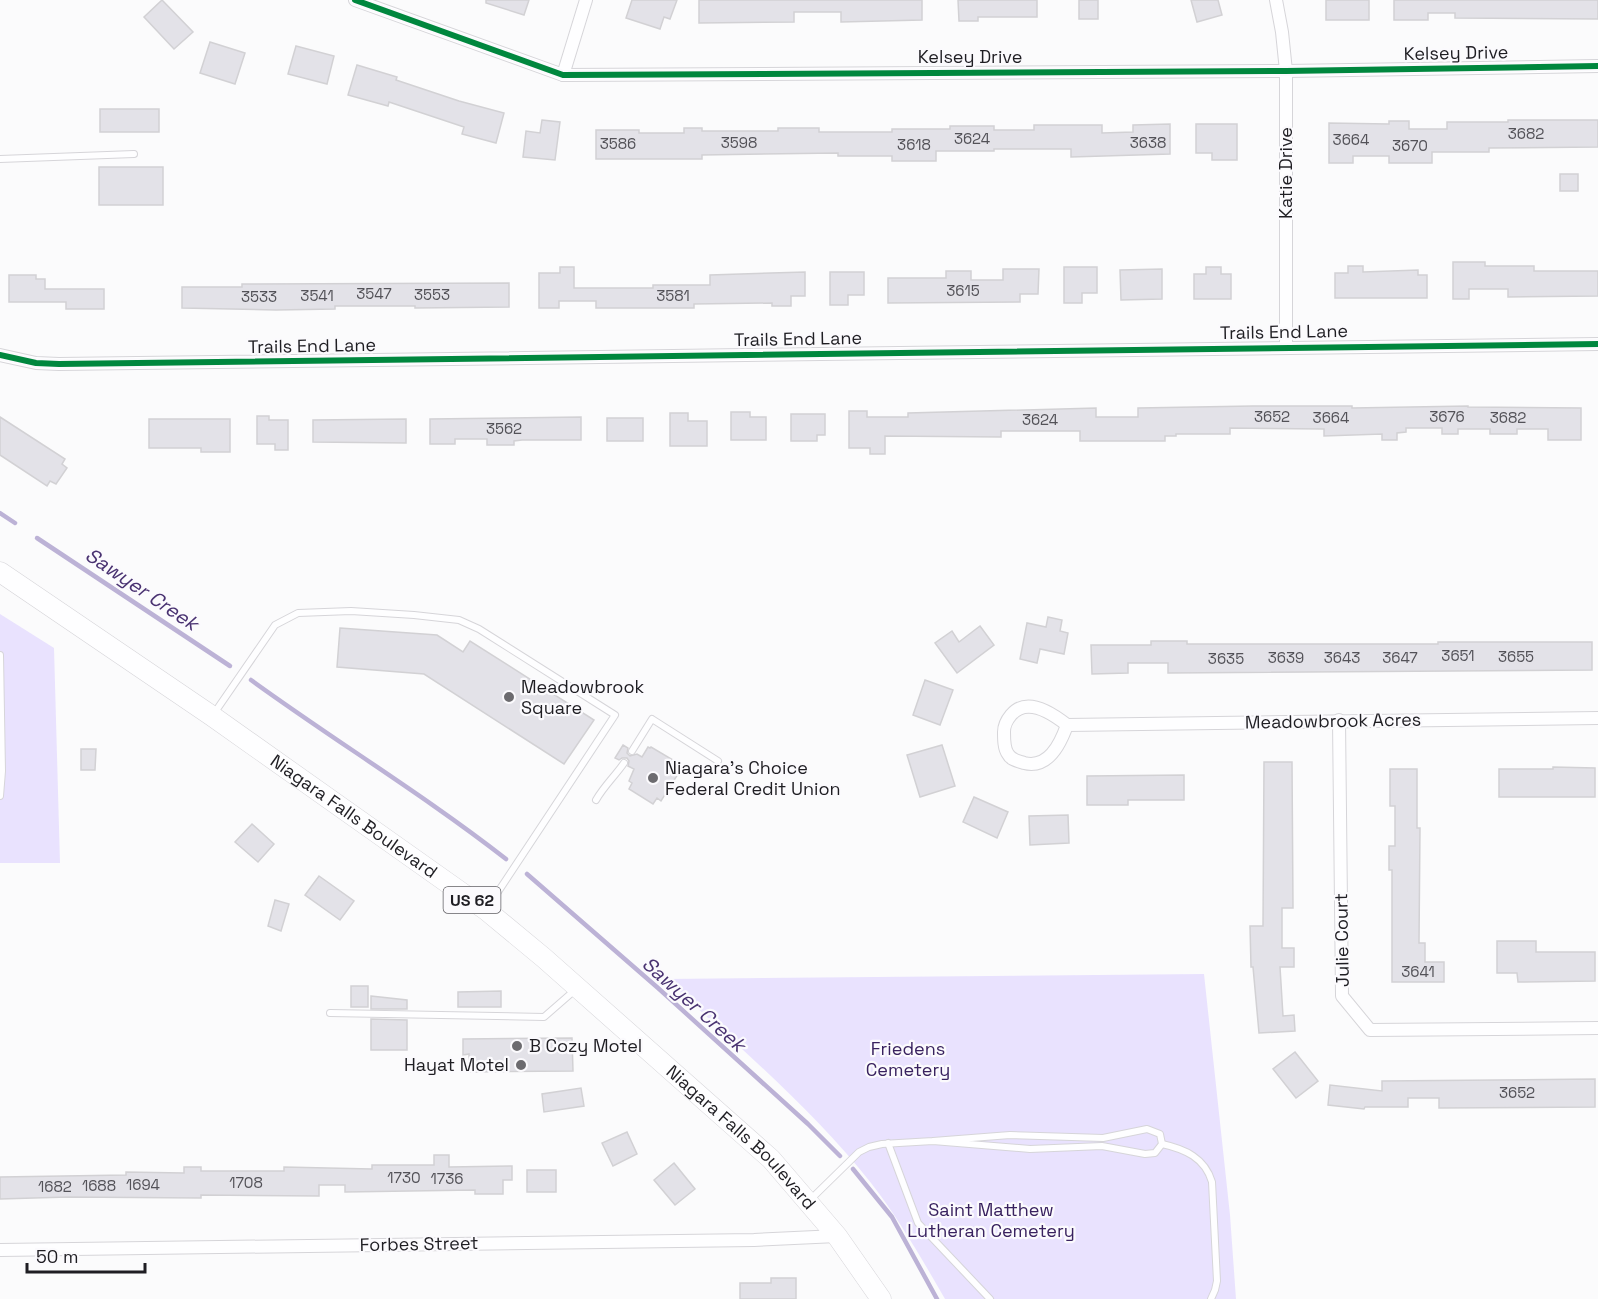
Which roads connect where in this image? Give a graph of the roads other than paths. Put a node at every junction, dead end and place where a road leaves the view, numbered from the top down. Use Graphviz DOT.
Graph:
graph roads {
  1 [pos="355,0"];
  2 [pos="586,0"];
  3 [pos="1276,0"];
  4 [pos="1598,66"];
  5 [pos="1286,71"];
  6 [pos="563,75"];
  7 [pos="134,154"];
  8 [pos="0,159"];
  9 [pos="1598,344"];
  10 [pos="1286,347"];
  11 [pos="0,355"];
  12 [pos="0,572"];
  13 [pos="0,655"];
  14 [pos="212,716"];
  15 [pos="1598,718"];
  16 [pos="1339,720"];
  17 [pos="1067,725"];
  18 [pos="632,751"];
  19 [pos="718,761"];
  20 [pos="624,763"];
  21 [pos="0,796"];
  22 [pos="596,800"];
  23 [pos="486,910"];
  24 [pos="577,988"];
  25 [pos="330,1013"];
  26 [pos="1598,1028"];
  27 [pos="933,1141"];
  28 [pos="888,1143"];
  29 [pos="1162,1144"];
  30 [pos="808,1202"];
  31 [pos="837,1236"];
  32 [pos="0,1250"];
  33 [pos="881,1299"];
  34 [pos="990,1299"];
  35 [pos="1211,1299"];
  1 -- 6 [label="street, Kelsey Drive"];
  2 -- 6 [label="street"];
  3 -- 5 [label="street, Katie Drive"];
  4 -- 5 [label="street, Kelsey Drive"];
  5 -- 6 [label="street, Kelsey Drive"];
  5 -- 10 [label="street, Katie Drive"];
  7 -- 8 [label="lane"];
  9 -- 10 [label="street, Trails End Lane"];
  10 -- 11 [label="street, Trails End Lane"];
  12 -- 14 [label="main road, Niagara Falls Boulevard / US 62"];
  13 -- 21 [label="lane"];
  14 -- 23 [label="main road, Niagara Falls Boulevard / US 62"];
  14 -- 23 [label="lane"];
  15 -- 16 [label="street, Meadowbrook Acres"];
  16 -- 17 [label="street, Meadowbrook Acres"];
  16 -- 26 [label="street, Julie Court"];
  17 -- 17 [label="street"];
  18 -- 19 [label="lane"];
  20 -- 22 [label="lane"];
  23 -- 24 [label="main road, Niagara Falls Boulevard / US 62"];
  24 -- 25 [label="lane"];
  24 -- 30 [label="main road, Niagara Falls Boulevard / US 62"];
  27 -- 28 [label="lane"];
  27 -- 29 [label="lane"];
  27 -- 29 [label="lane"];
  28 -- 30 [label="lane"];
  28 -- 34 [label="lane"];
  29 -- 35 [label="lane"];
  30 -- 31 [label="main road, Niagara Falls Boulevard / US 62"];
  31 -- 32 [label="street, Forbes Street"];
  31 -- 33 [label="main road, Niagara Falls Boulevard / US 62"];
}
